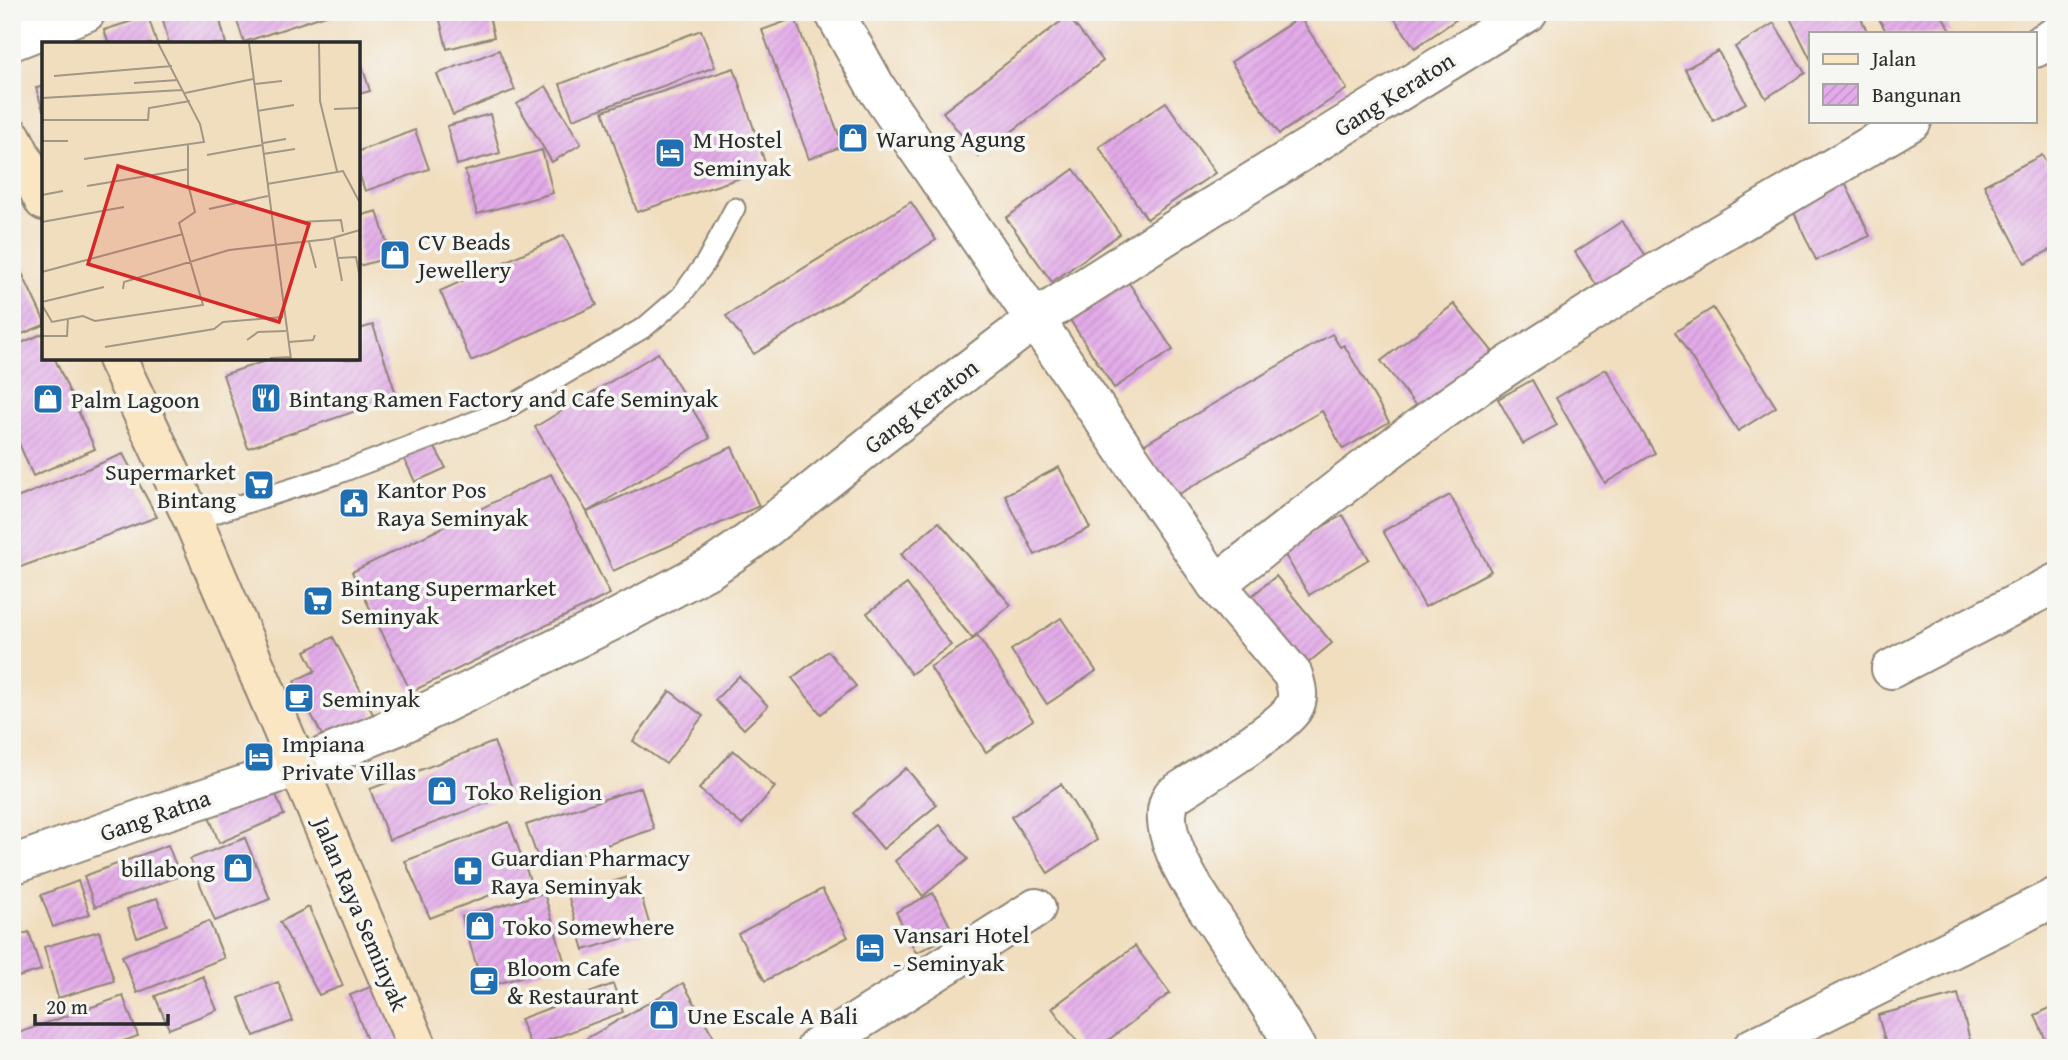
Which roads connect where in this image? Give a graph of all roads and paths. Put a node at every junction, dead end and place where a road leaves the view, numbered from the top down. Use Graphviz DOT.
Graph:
graph roads {
  1 [pos="86,12"];
  2 [pos="834,12"];
  3 [pos="1528,12"];
  4 [pos="2056,36"];
  5 [pos="12,41"];
  6 [pos="2036,47"];
  7 [pos="1910,122"];
  8 [pos="24,157"];
  9 [pos="42,197"];
  10 [pos="735,208"];
  11 [pos="1034,320"];
  12 [pos="117,360"];
  13 [pos="193,520"];
  14 [pos="2056,583"];
  15 [pos="1216,584"];
  16 [pos="1891,669"];
  17 [pos="298,766"];
  18 [pos="12,865"];
  19 [pos="2056,897"];
  20 [pos="1036,908"];
  21 [pos="418,1048"];
  22 [pos="816,1048"];
  23 [pos="1296,1048"];
  24 [pos="1752,1048"];
  1 -- 5 [label="street"];
  2 -- 11 [label="street"];
  3 -- 11 [label="street, Gang Keraton"];
  4 -- 6 [label="street"];
  7 -- 15 [label="street"];
  8 -- 9 [label="main road"];
  10 -- 13 [label="lane"];
  11 -- 15 [label="street"];
  11 -- 17 [label="street, Gang Keraton"];
  12 -- 13 [label="main road, Jalan Raya Seminyak"];
  13 -- 17 [label="main road, Jalan Raya Seminyak"];
  14 -- 16 [label="street"];
  15 -- 23 [label="street"];
  17 -- 18 [label="street, Gang Ratna"];
  17 -- 21 [label="main road, Jalan Raya Seminyak"];
  19 -- 24 [label="street"];
  20 -- 22 [label="street"];
}
